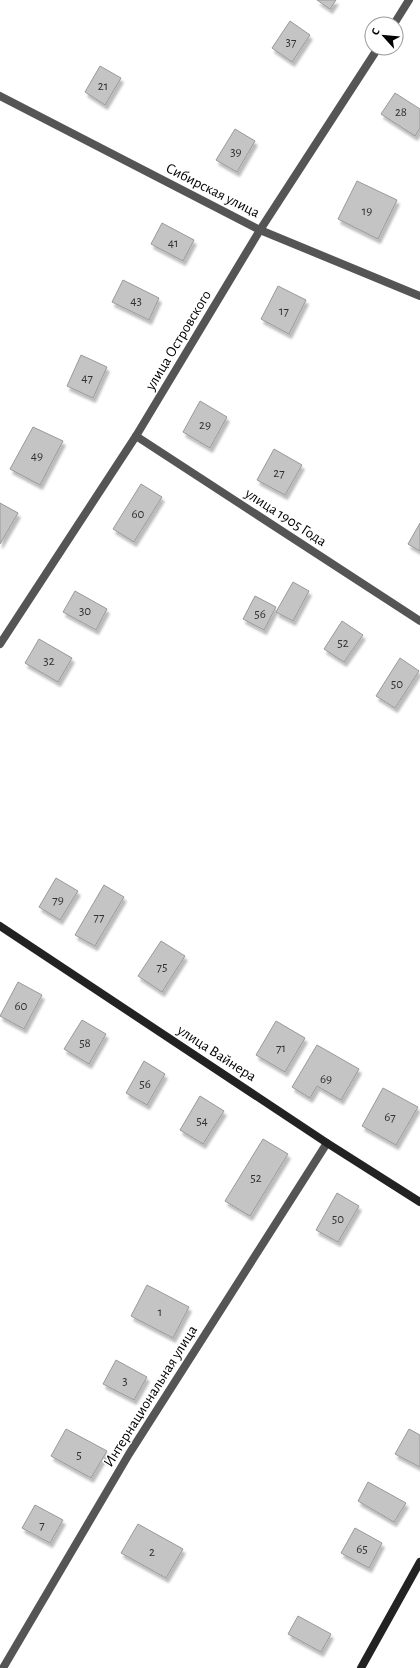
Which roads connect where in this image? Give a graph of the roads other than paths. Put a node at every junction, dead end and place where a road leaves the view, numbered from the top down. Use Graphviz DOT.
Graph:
graph roads {
  1 [pos="409,0"];
  2 [pos="399,16"];
  3 [pos="373,56"];
  4 [pos="0,96"];
  5 [pos="260,230"];
  6 [pos="420,296"];
  7 [pos="136,436"];
  8 [pos="420,621"];
  9 [pos="0,644"];
  10 [pos="0,926"];
  11 [pos="327,1143"];
  12 [pos="420,1202"];
  13 [pos="420,1562"];
  14 [pos="3,1668"];
  15 [pos="361,1668"];
  1 -- 2 [label="street"];
  3 -- 5 [label="street, улица Островского"];
  4 -- 5 [label="street, Сибирская улица"];
  5 -- 6 [label="street, Сибирская улица"];
  5 -- 7 [label="street, улица Островского"];
  7 -- 8 [label="street, улица 1905 Года"];
  7 -- 9 [label="street, улица Островского"];
  10 -- 11 [label="street, улица Вайнера"];
  11 -- 12 [label="street, улица Вайнера"];
  11 -- 14 [label="street, Интернациональная улица"];
  13 -- 15 [label="street"];
}
